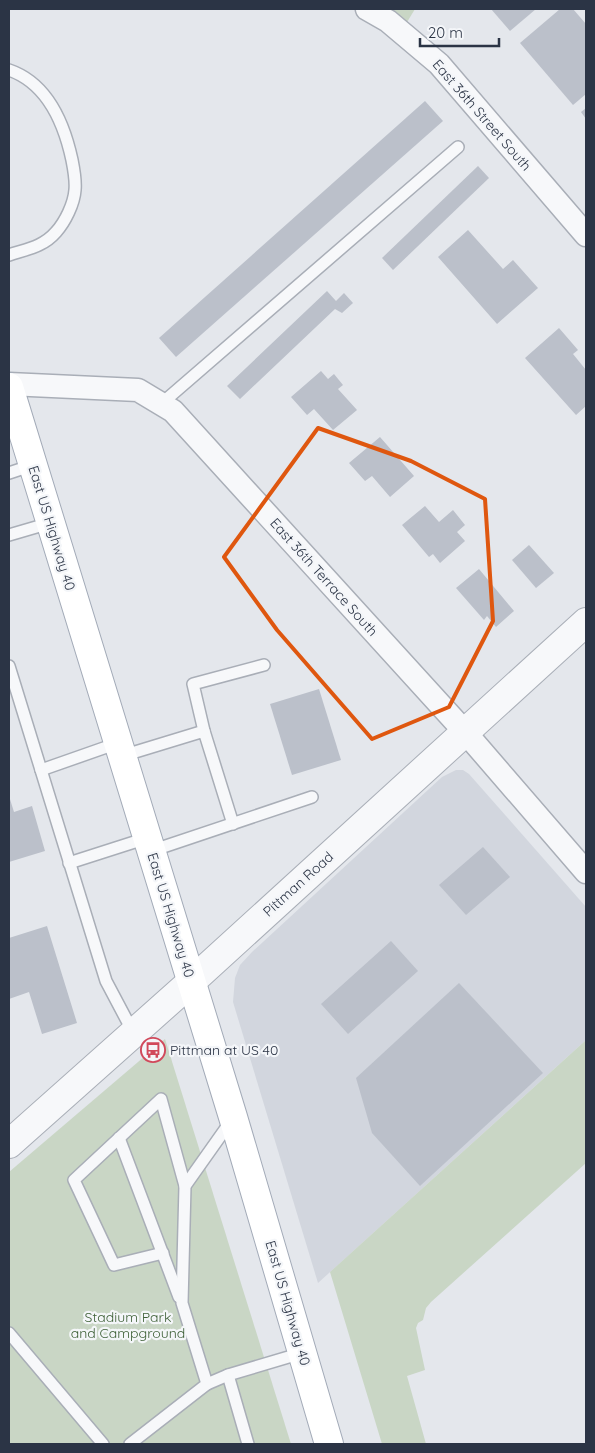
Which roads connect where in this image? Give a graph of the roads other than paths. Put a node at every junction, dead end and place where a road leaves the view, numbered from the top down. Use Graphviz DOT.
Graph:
graph roads {
  1 [pos="367,9"];
  2 [pos="9,70"];
  3 [pos="458,147"];
  4 [pos="586,235"];
  5 [pos="9,254"];
  6 [pos="9,386"];
  7 [pos="161,404"];
  8 [pos="21,469"];
  9 [pos="50,523"];
  10 [pos="9,535"];
  11 [pos="586,622"];
  12 [pos="264,665"];
  13 [pos="9,666"];
  14 [pos="204,730"];
  15 [pos="466,732"];
  16 [pos="120,749"];
  17 [pos="41,770"];
  18 [pos="312,797"];
  19 [pos="233,824"];
  20 [pos="149,844"];
  21 [pos="70,863"];
  22 [pos="586,872"];
  23 [pos="191,982"];
  24 [pos="134,1033"];
  25 [pos="233,1117"];
  26 [pos="119,1138"];
  27 [pos="9,1144"];
  28 [pos="185,1186"];
  29 [pos="163,1253"];
  30 [pos="182,1303"];
  31 [pos="9,1333"];
  32 [pos="302,1353"];
  33 [pos="228,1375"];
  34 [pos="206,1384"];
  35 [pos="103,1444"];
  36 [pos="130,1444"];
  37 [pos="248,1444"];
  38 [pos="329,1444"];
  1 -- 4 [label="street, East 36th Street South"];
  2 -- 5 [label="lane"];
  3 -- 7 [label="lane"];
  6 -- 7 [label="street, East 36th Terrace South"];
  6 -- 8 [label="main road, East US Highway 40"];
  7 -- 15 [label="street, East 36th Terrace South"];
  8 -- 9 [label="main road, East US Highway 40"];
  9 -- 10 [label="lane"];
  9 -- 16 [label="main road, East US Highway 40"];
  11 -- 15 [label="street, Pittman Road"];
  12 -- 14 [label="lane"];
  13 -- 17 [label="lane"];
  14 -- 16 [label="lane"];
  14 -- 19 [label="lane"];
  15 -- 22 [label="street, East 36th Terrace South"];
  15 -- 23 [label="street, Pittman Road"];
  16 -- 17 [label="lane"];
  16 -- 20 [label="main road, East US Highway 40"];
  17 -- 21 [label="lane"];
  18 -- 19 [label="lane"];
  19 -- 20 [label="lane"];
  20 -- 21 [label="lane"];
  20 -- 23 [label="main road, East US Highway 40"];
  21 -- 24 [label="lane"];
  23 -- 24 [label="street, Pittman Road"];
  23 -- 25 [label="main road, East US Highway 40"];
  24 -- 27 [label="street, Pittman Road"];
  25 -- 28 [label="lane"];
  25 -- 32 [label="main road, East US Highway 40"];
  26 -- 28 [label="lane"];
  26 -- 29 [label="lane"];
  26 -- 29 [label="lane"];
  28 -- 30 [label="lane"];
  29 -- 30 [label="lane"];
  30 -- 34 [label="lane"];
  31 -- 35 [label="lane"];
  32 -- 33 [label="lane"];
  32 -- 38 [label="main road, East US Highway 40"];
  33 -- 34 [label="lane"];
  33 -- 37 [label="lane"];
  34 -- 36 [label="lane"];
}
